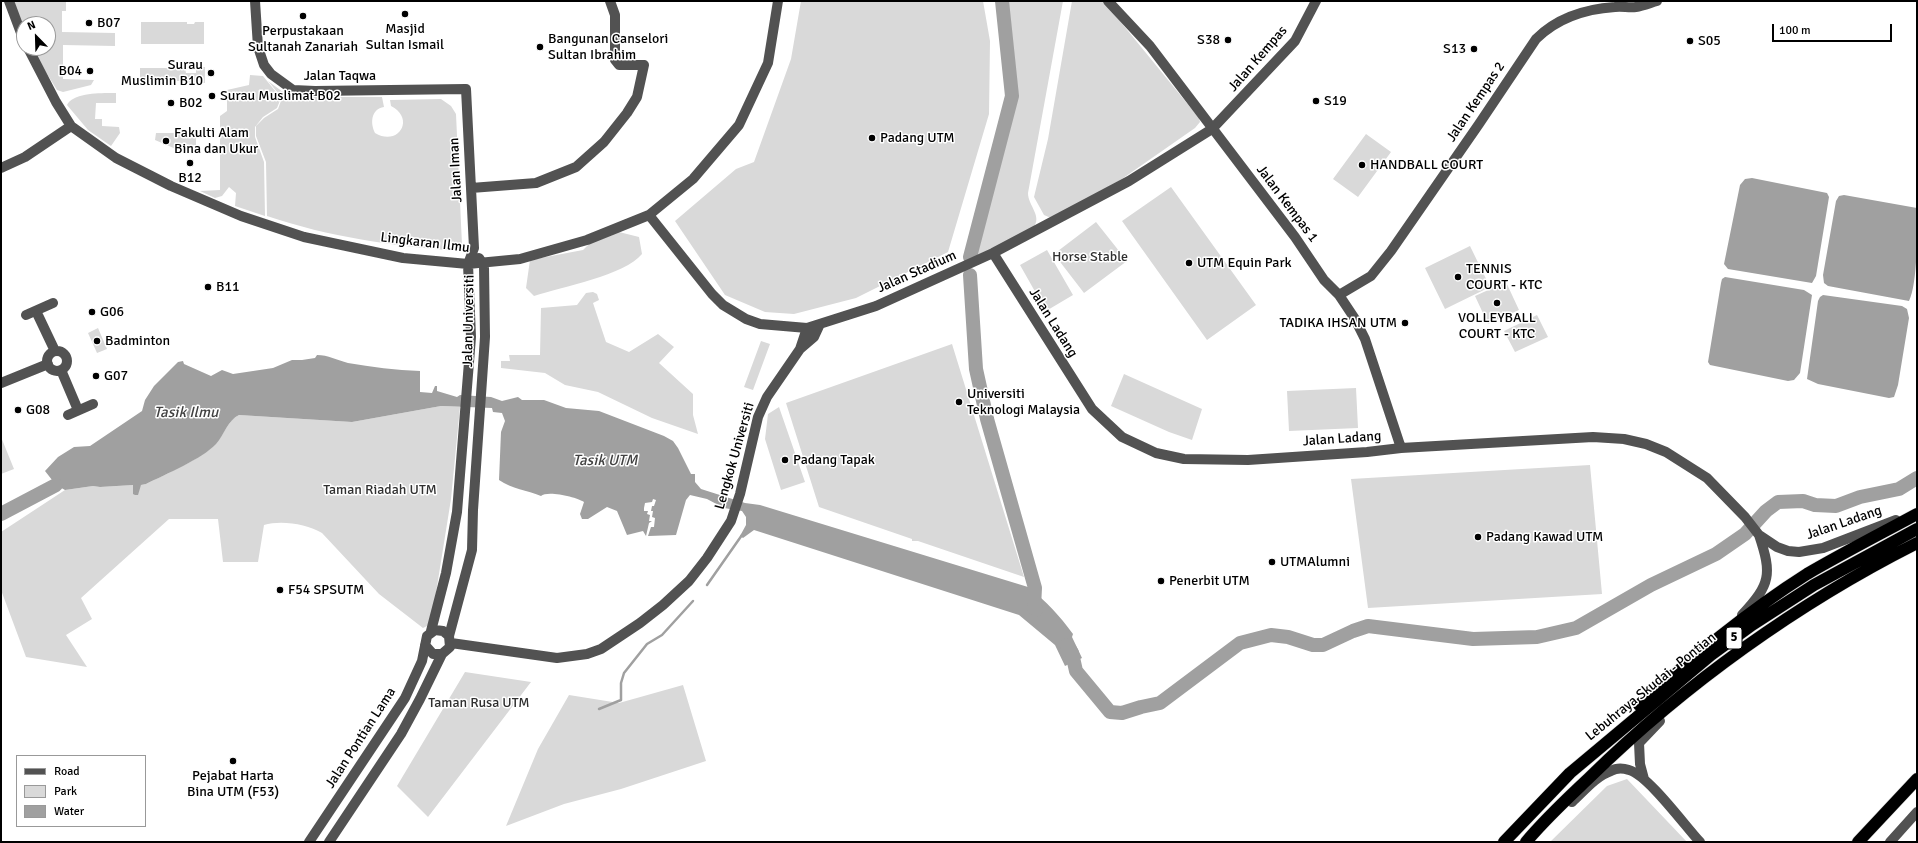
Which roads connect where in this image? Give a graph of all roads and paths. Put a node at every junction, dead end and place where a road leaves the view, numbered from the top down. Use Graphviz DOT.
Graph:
graph roads {
  1 [pos="9,1"];
  2 [pos="255,1"];
  3 [pos="610,1"];
  4 [pos="778,1"];
  5 [pos="1108,1"];
  6 [pos="1316,1"];
  7 [pos="1657,1"];
  8 [pos="16,20"];
  9 [pos="32,56"];
  10 [pos="466,89"];
  11 [pos="72,126"];
  12 [pos="1212,129"];
  13 [pos="1,168"];
  14 [pos="471,188"];
  15 [pos="649,215"];
  16 [pos="474,248"];
  17 [pos="993,253"];
  18 [pos="482,263"];
  19 [pos="468,264"];
  20 [pos="1339,295"];
  21 [pos="53,303"];
  22 [pos="820,324"];
  23 [pos="807,328"];
  24 [pos="800,349"];
  25 [pos="55,351"];
  26 [pos="48,364"];
  27 [pos="61,370"];
  28 [pos="1,383"];
  29 [pos="93,404"];
  30 [pos="78,410"];
  31 [pos="68,415"];
  32 [pos="1401,448"];
  33 [pos="1917,513"];
  34 [pos="1917,529"];
  35 [pos="1756,532"];
  36 [pos="1917,543"];
  37 [pos="431,631"];
  38 [pos="1724,634"];
  39 [pos="450,640"];
  40 [pos="425,645"];
  41 [pos="442,654"];
  42 [pos="1701,681"];
  43 [pos="1570,773"];
  44 [pos="1644,779"];
  45 [pos="1917,779"];
  46 [pos="1917,812"];
  47 [pos="309,842"];
  48 [pos="329,842"];
  49 [pos="1504,842"];
  50 [pos="1527,842"];
  51 [pos="1700,842"];
  52 [pos="1858,842"];
  53 [pos="1890,842"];
  1 -- 8 [label="street"];
  2 -- 10 [label="street, Jalan Taqwa"];
  3 -- 14 [label="street"];
  4 -- 15 [label="street, Lingkaran Ilmu"];
  5 -- 12 [label="street, Jalan Kempas 1"];
  6 -- 12 [label="street, Jalan Kempas"];
  7 -- 20 [label="street, Jalan Kempas 2"];
  9 -- 11 [label="street, Lingkaran Ilmu"];
  10 -- 14 [label="street, Jalan Iman"];
  11 -- 13 [label="street"];
  11 -- 19 [label="street, Lingkaran Ilmu"];
  12 -- 17 [label="street, Jalan Stadium"];
  12 -- 20 [label="street, Jalan Kempas 1"];
  14 -- 16 [label="street, Jalan Iman"];
  15 -- 18 [label="street, Lingkaran Ilmu"];
  15 -- 23 [label="street, Jalan Stadium"];
  16 -- 18 [label="street, Jalan Universiti"];
  16 -- 19 [label="street, Jalan Universiti"];
  17 -- 22 [label="street, Jalan Stadium"];
  17 -- 32 [label="street, Jalan Ladang"];
  18 -- 19 [label="street, Lingkaran Ilmu"];
  18 -- 39 [label="street, Jalan Universiti"];
  19 -- 37 [label="street, Jalan Universiti"];
  20 -- 32 [label="street, Jalan Kempas 1"];
  21 -- 25 [label="street"];
  22 -- 23 [label="street, Jalan Stadium"];
  22 -- 24 [label="street, Lengkok Universiti"];
  23 -- 24 [label="street, Lengkok Universiti"];
  24 -- 39 [label="street, Lengkok Universiti"];
  25 -- 26 [label="street"];
  25 -- 27 [label="street"];
  26 -- 27 [label="street"];
  26 -- 28 [label="street"];
  27 -- 30 [label="street"];
  29 -- 30 [label="street"];
  30 -- 31 [label="street"];
  32 -- 35 [label="street, Jalan Ladang"];
  33 -- 35 [label="street, Jalan Ladang"];
  33 -- 38 [label="highway"];
  34 -- 43 [label="highway, Lebuhraya Skudai - Pontian / 5"];
  35 -- 38 [label="street, Jalan Ladang"];
  36 -- 42 [label="highway, Lebuhraya Skudai - Pontian / 5"];
  37 -- 39 [label="street"];
  37 -- 40 [label="street"];
  38 -- 43 [label="highway"];
  39 -- 41 [label="street"];
  40 -- 41 [label="street"];
  40 -- 47 [label="street, Jalan Pontian Lama"];
  41 -- 48 [label="street"];
  42 -- 44 [label="street"];
  42 -- 50 [label="highway, Lebuhraya Skudai - Pontian / 5"];
  43 -- 49 [label="highway, Lebuhraya Skudai - Pontian / 5"];
  44 -- 50 [label="street"];
  44 -- 51 [label="street"];
  45 -- 52 [label="highway"];
  46 -- 53 [label="street"];
}
